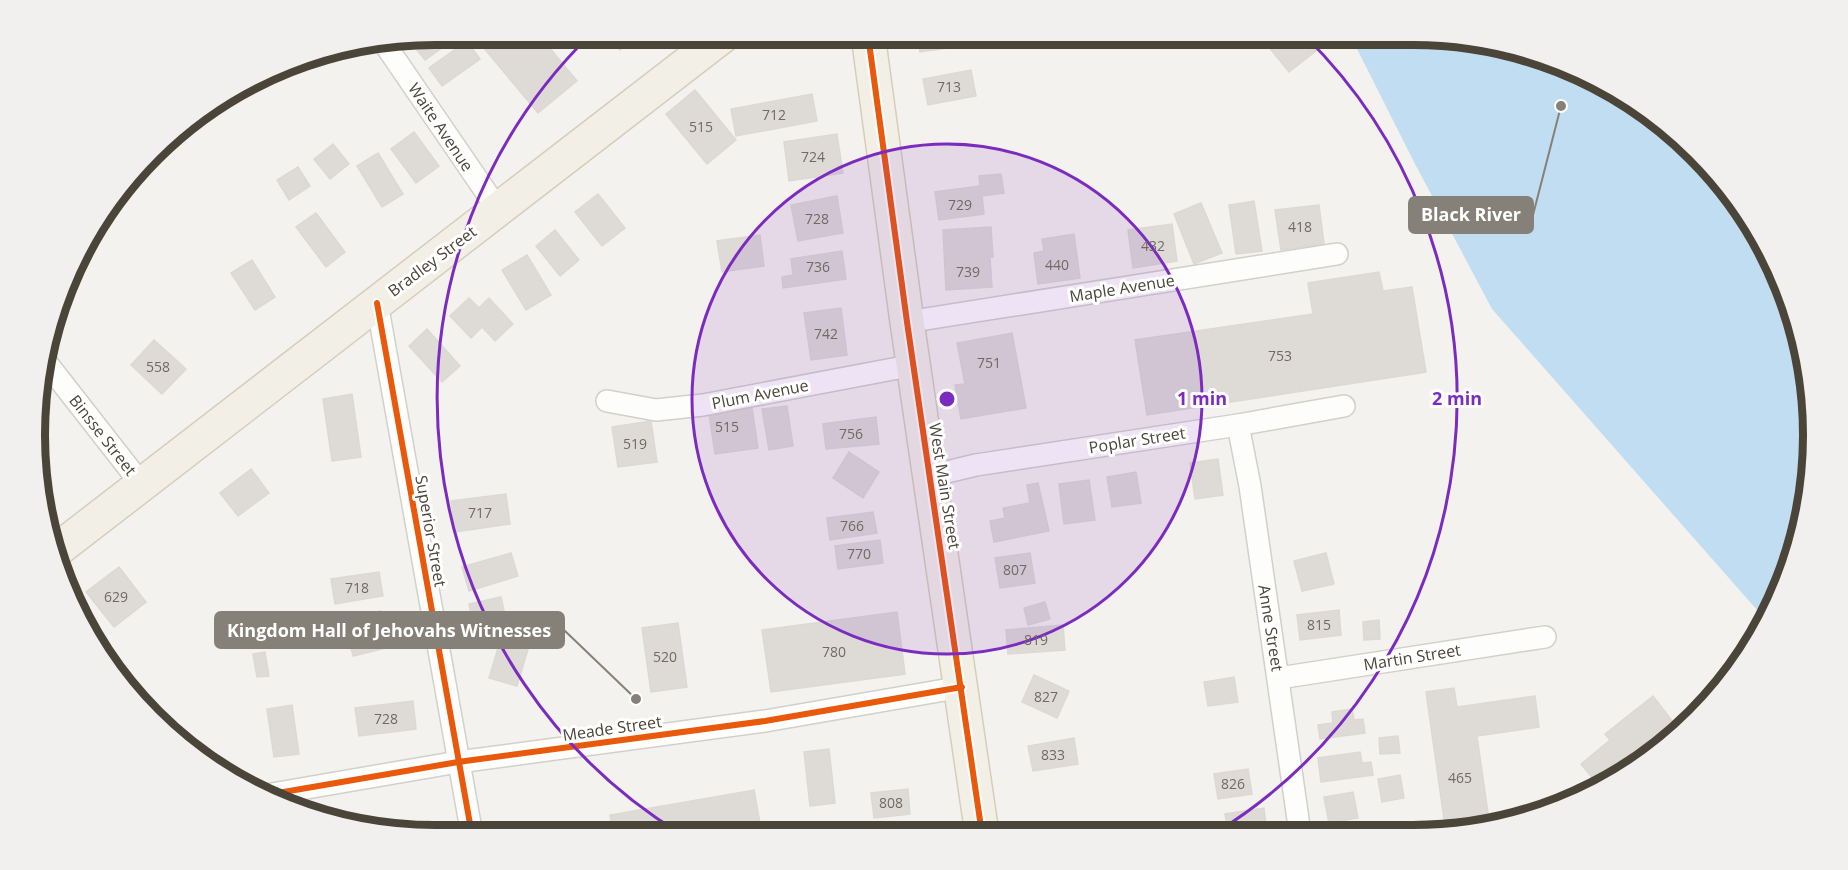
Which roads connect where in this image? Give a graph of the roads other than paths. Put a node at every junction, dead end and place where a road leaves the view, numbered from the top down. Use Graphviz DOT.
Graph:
graph roads {
  1 [pos="710,45"];
  2 [pos="869,45"];
  3 [pos="387,48"];
  4 [pos="499,211"];
  5 [pos="1337,254"];
  6 [pos="377,303"];
  7 [pos="907,322"];
  8 [pos="914,365"];
  9 [pos="51,368"];
  10 [pos="607,401"];
  11 [pos="1344,406"];
  12 [pos="1238,425"];
  13 [pos="930,476"];
  14 [pos="142,485"];
  15 [pos="62,547"];
  16 [pos="1545,637"];
  17 [pos="1279,678"];
  18 [pos="962,687"];
  19 [pos="458,762"];
  20 [pos="280,793"];
  21 [pos="470,825"];
  22 [pos="981,825"];
  23 [pos="1299,825"];
  1 -- 4 [label="main road, Bradley Street"];
  2 -- 7 [label="main road, West Main Street"];
  3 -- 4 [label="street, Waite Avenue"];
  4 -- 6 [label="main road, Bradley Street"];
  5 -- 7 [label="street, Maple Avenue"];
  6 -- 14 [label="main road, Bradley Street"];
  6 -- 19 [label="street, Superior Street"];
  7 -- 8 [label="main road, West Main Street"];
  8 -- 10 [label="street, Plum Avenue"];
  8 -- 13 [label="main road, West Main Street"];
  9 -- 14 [label="street, Binsse Street"];
  11 -- 12 [label="street, Poplar Street"];
  12 -- 13 [label="street, Poplar Street"];
  12 -- 17 [label="street, Anne Street"];
  13 -- 18 [label="main road, West Main Street"];
  14 -- 15 [label="main road, Bradley Street"];
  16 -- 17 [label="street, Martin Street"];
  17 -- 23 [label="street, Anne Street"];
  18 -- 19 [label="street, Meade Street"];
  18 -- 22 [label="main road, West Main Street"];
  19 -- 20 [label="street, Meade Street"];
  19 -- 21 [label="street, Superior Street"];
}
